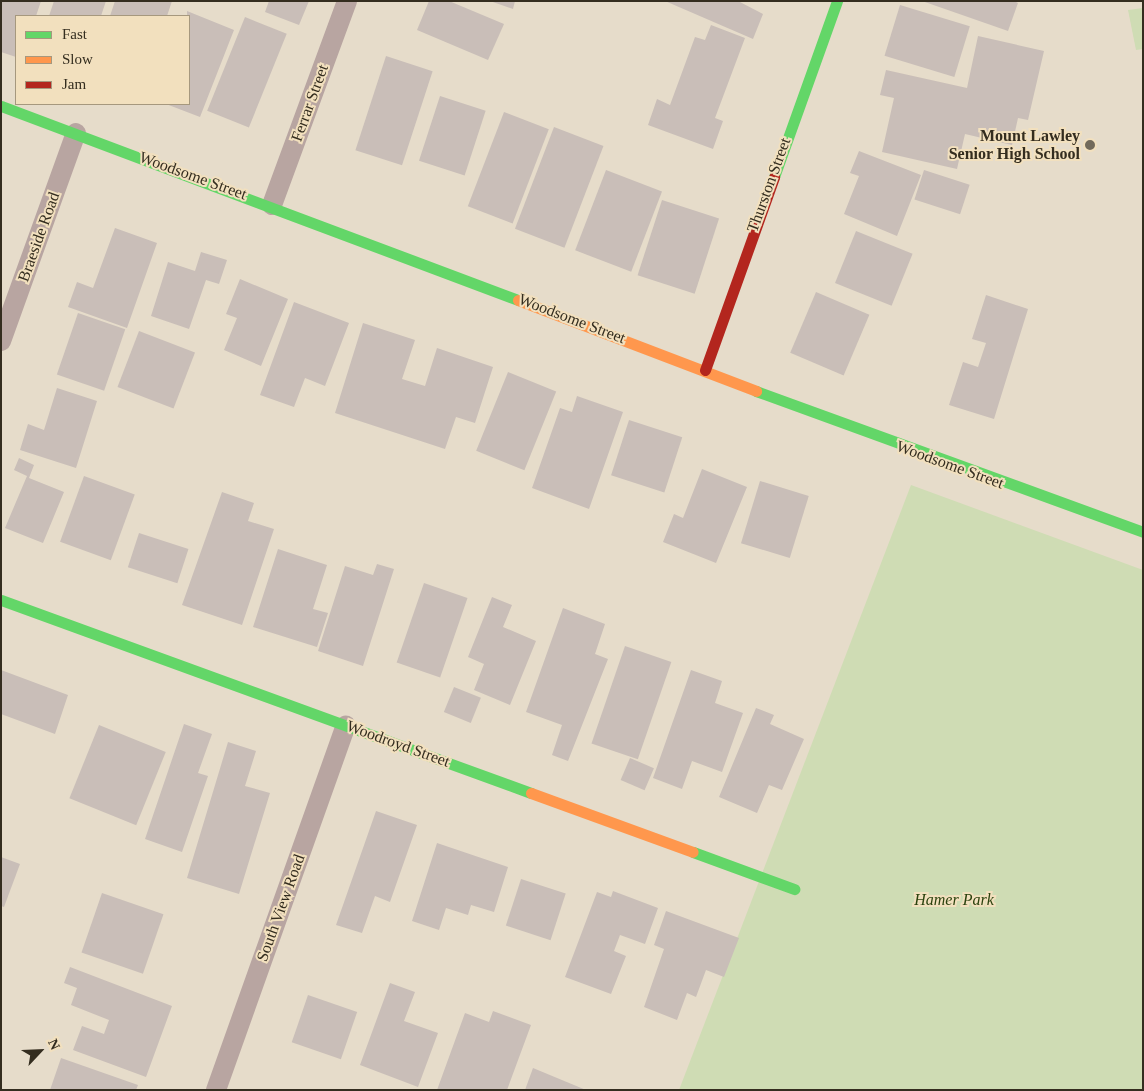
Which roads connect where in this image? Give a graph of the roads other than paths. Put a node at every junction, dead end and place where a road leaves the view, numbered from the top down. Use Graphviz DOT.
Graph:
graph roads {
  1 [pos="347,1"];
  2 [pos="837,1"];
  3 [pos="1,106"];
  4 [pos="76,133"];
  5 [pos="272,204"];
  6 [pos="1,341"];
  7 [pos="705,370"];
  8 [pos="1143,532"];
  9 [pos="1,600"];
  10 [pos="346,725"];
  11 [pos="794,889"];
  12 [pos="216,1090"];
  1 -- 5 [label="street, Ferrar Street"];
  2 -- 7 [label="street, Thurston Street"];
  3 -- 4 [label="street, Woodsome Street"];
  4 -- 5 [label="street, Woodsome Street"];
  4 -- 6 [label="street, Braeside Road"];
  5 -- 7 [label="street, Woodsome Street"];
  7 -- 8 [label="street, Woodsome Street"];
  9 -- 10 [label="street, Woodroyd Street"];
  10 -- 11 [label="street, Woodroyd Street"];
  10 -- 12 [label="street, South View Road"];
}
